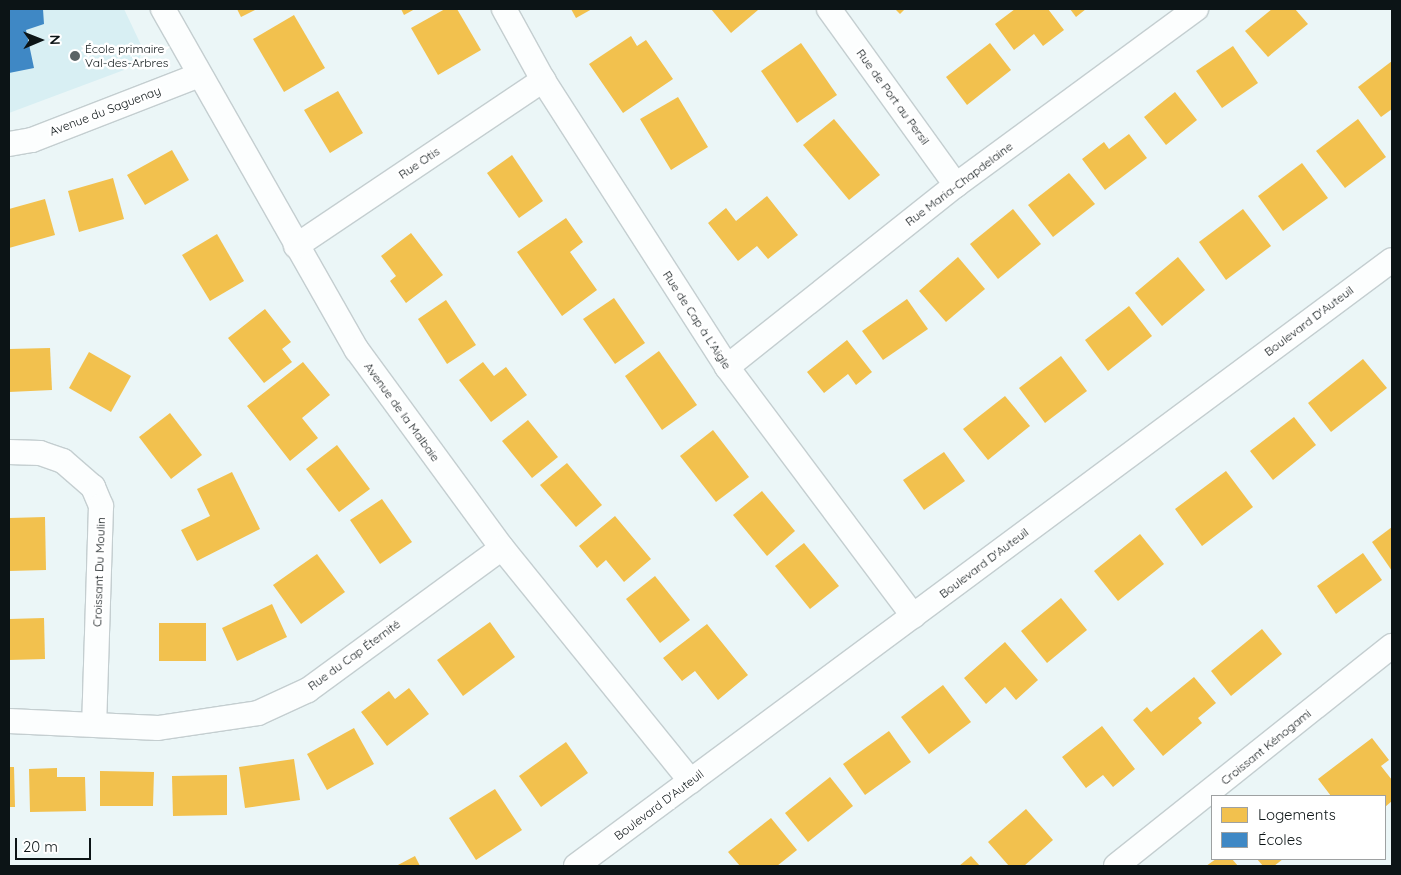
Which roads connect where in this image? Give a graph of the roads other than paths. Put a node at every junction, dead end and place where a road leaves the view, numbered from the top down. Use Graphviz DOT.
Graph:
graph roads {
  1 [pos="163,9"];
  2 [pos="504,9"];
  3 [pos="830,9"];
  4 [pos="1196,9"];
  5 [pos="200,75"];
  6 [pos="543,80"];
  7 [pos="9,144"];
  8 [pos="956,185"];
  9 [pos="296,246"];
  10 [pos="1392,260"];
  11 [pos="727,367"];
  12 [pos="9,452"];
  13 [pos="502,548"];
  14 [pos="913,616"];
  15 [pos="1392,646"];
  16 [pos="9,721"];
  17 [pos="94,724"];
  18 [pos="691,781"];
  19 [pos="576,866"];
  20 [pos="1116,866"];
  1 -- 5 [label="street, Avenue de la Malbaie"];
  2 -- 6 [label="street, Rue de Cap à L'Aigle"];
  3 -- 8 [label="street, Rue de Port au Persil"];
  4 -- 8 [label="street, Rue Maria-Chapdelaine"];
  5 -- 7 [label="street, Avenue du Saguenay"];
  5 -- 9 [label="street, Avenue de la Malbaie"];
  6 -- 9 [label="street, Rue Otis"];
  6 -- 11 [label="street, Rue de Cap à L'Aigle"];
  8 -- 11 [label="street, Rue Maria-Chapdelaine"];
  9 -- 13 [label="street, Avenue de la Malbaie"];
  10 -- 14 [label="street, Boulevard D'Auteuil"];
  11 -- 14 [label="street, Rue de Cap à L'Aigle"];
  12 -- 17 [label="street, Croissant Du Moulin"];
  13 -- 17 [label="street, Rue du Cap Éternité"];
  13 -- 18 [label="street, Avenue de la Malbaie"];
  14 -- 18 [label="street, Boulevard D'Auteuil"];
  15 -- 20 [label="street, Croissant Kénogami"];
  16 -- 17 [label="street, Rue du Cap Éternité"];
  18 -- 19 [label="street, Boulevard D'Auteuil"];
}
